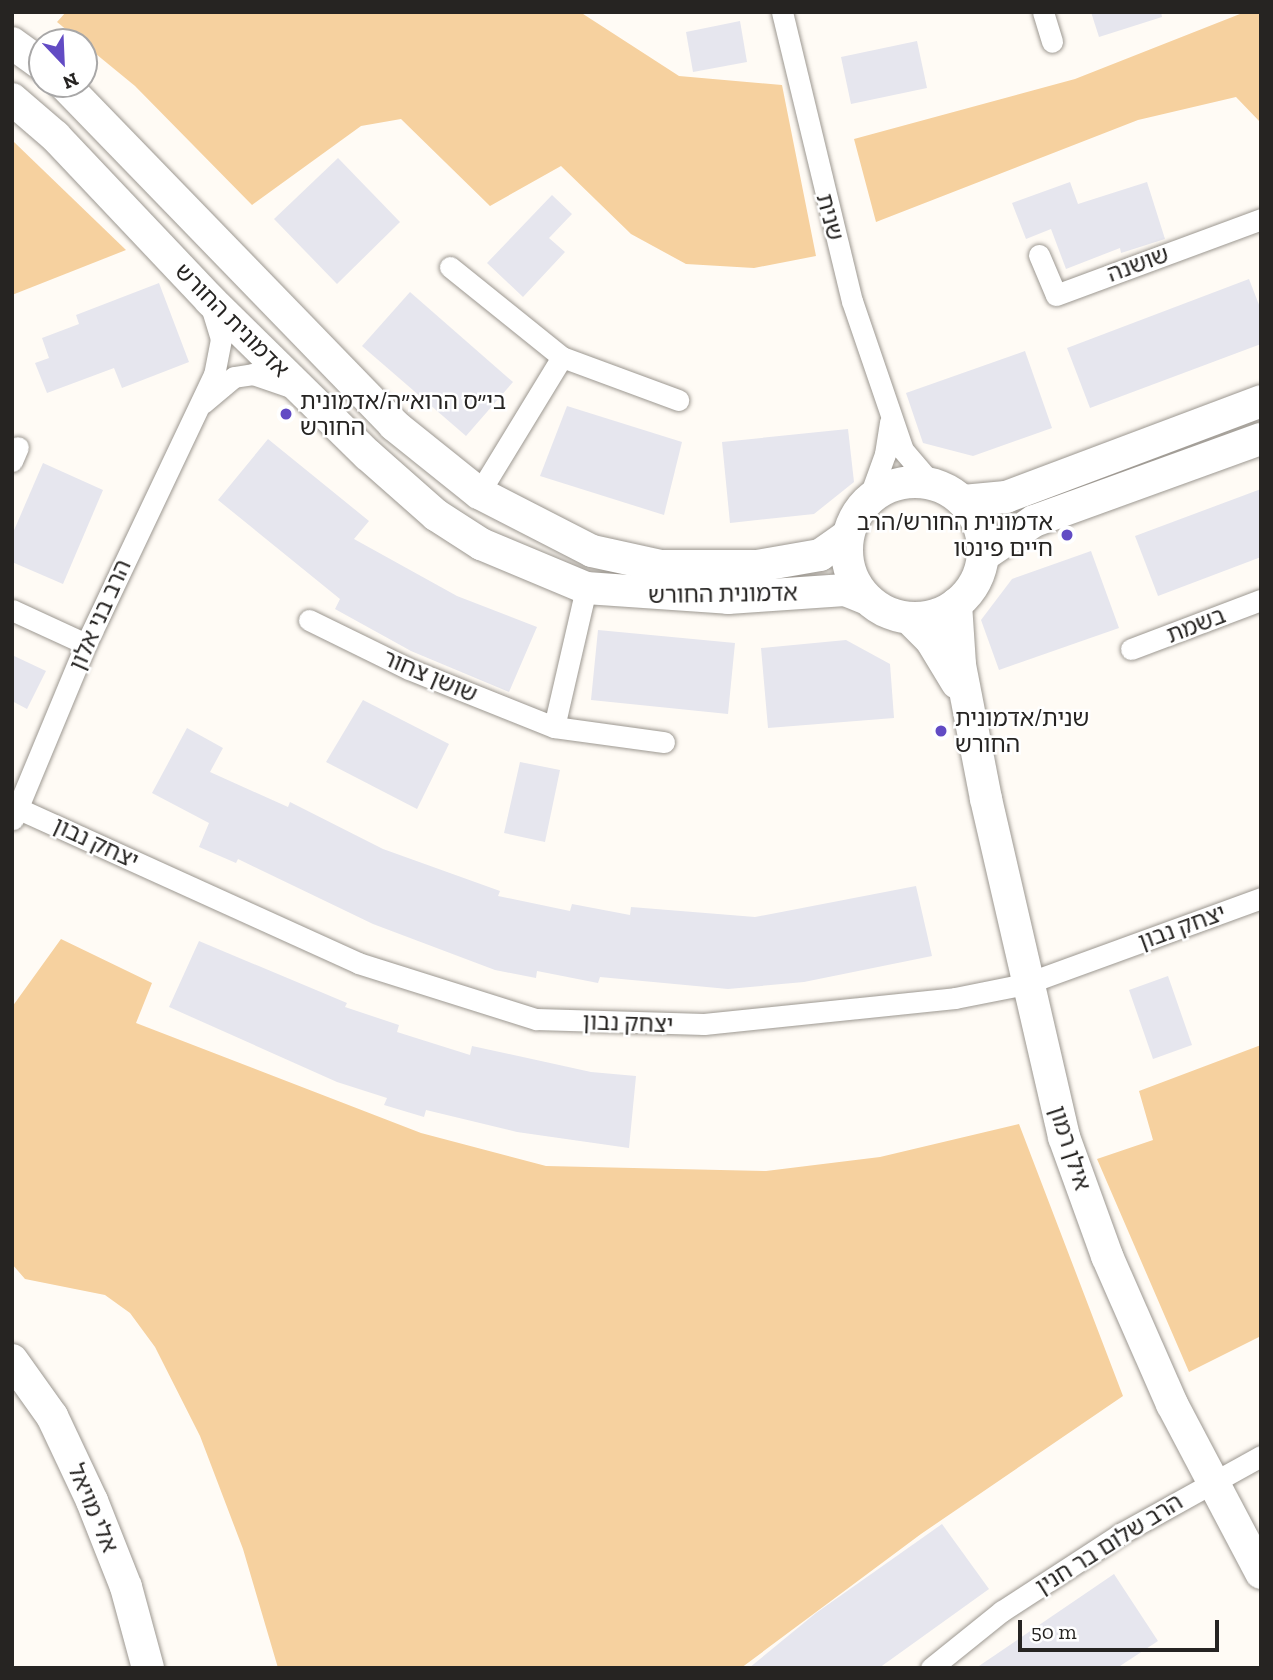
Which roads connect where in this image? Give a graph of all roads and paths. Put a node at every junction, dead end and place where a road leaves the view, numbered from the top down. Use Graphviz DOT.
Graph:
graph roads {
  1 [pos="782,12"];
  2 [pos="1043,12"];
  3 [pos="1052,42"];
  4 [pos="12,43"];
  5 [pos="28,55"];
  6 [pos="78,98"];
  7 [pos="12,99"];
  8 [pos="1261,219"];
  9 [pos="1039,255"];
  10 [pos="450,267"];
  11 [pos="210,300"];
  12 [pos="562,357"];
  13 [pos="313,398"];
  14 [pos="678,400"];
  15 [pos="1261,401"];
  16 [pos="193,412"];
  17 [pos="890,419"];
  18 [pos="1261,439"];
  19 [pos="932,484"];
  20 [pos="479,493"];
  21 [pos="868,501"];
  22 [pos="962,501"];
  23 [pos="847,536"];
  24 [pos="984,555"];
  25 [pos="586,588"];
  26 [pos="865,598"];
  27 [pos="1261,600"];
  28 [pos="956,604"];
  29 [pos="12,610"];
  30 [pos="910,619"];
  31 [pos="309,620"];
  32 [pos="86,644"];
  33 [pos="1131,649"];
  34 [pos="966,700"];
  35 [pos="554,727"];
  36 [pos="664,742"];
  37 [pos="16,815"];
  38 [pos="1261,898"];
  39 [pos="1025,984"];
  40 [pos="12,1360"];
  41 [pos="1261,1456"];
  42 [pos="1209,1483"];
  43 [pos="1260,1570"];
  44 [pos="148,1668"];
  45 [pos="931,1668"];
  1 -- 17 [label="street, שנית"];
  2 -- 3 [label="street"];
  4 -- 5 [label="street"];
  6 -- 20 [label="street, אדמונית החורש"];
  7 -- 11 [label="street, אדמונית החורש"];
  8 -- 9 [label="street, שושנה"];
  10 -- 12 [label="street"];
  11 -- 13 [label="street, אדמונית החורש"];
  11 -- 16 [label="street, הרב בני אלון"];
  12 -- 14 [label="street"];
  12 -- 20 [label="street"];
  13 -- 16 [label="street, הרב בני אלון"];
  13 -- 25 [label="street, אדמונית החורש"];
  15 -- 22 [label="street"];
  16 -- 32 [label="street, הרב בני אלון"];
  17 -- 19 [label="street, שנית"];
  17 -- 21 [label="street, שנית"];
  18 -- 24 [label="street"];
  19 -- 21 [label="street"];
  19 -- 22 [label="street"];
  20 -- 23 [label="street, אדמונית החורש"];
  21 -- 23 [label="street"];
  22 -- 24 [label="street"];
  23 -- 26 [label="street"];
  24 -- 28 [label="street"];
  25 -- 26 [label="street, אדמונית החורש"];
  25 -- 35 [label="street"];
  26 -- 30 [label="street"];
  27 -- 33 [label="street, בשמת"];
  28 -- 30 [label="street"];
  28 -- 34 [label="street, אילן רמון"];
  29 -- 32 [label="street"];
  30 -- 34 [label="street, אילן רמון"];
  31 -- 35 [label="street, שושן צחור"];
  32 -- 37 [label="street, הרב בני אלון"];
  34 -- 39 [label="street, אילן רמון"];
  35 -- 36 [label="street, שושן צחור"];
  37 -- 39 [label="street, יצחק נבון"];
  38 -- 39 [label="street, יצחק נבון"];
  39 -- 42 [label="street, אילן רמון"];
  40 -- 44 [label="street, אלי מויאל"];
  41 -- 42 [label="street, הרב שלום בר חנין"];
  42 -- 43 [label="street, אילן רמון"];
  42 -- 45 [label="street, הרב שלום בר חנין"];
}
